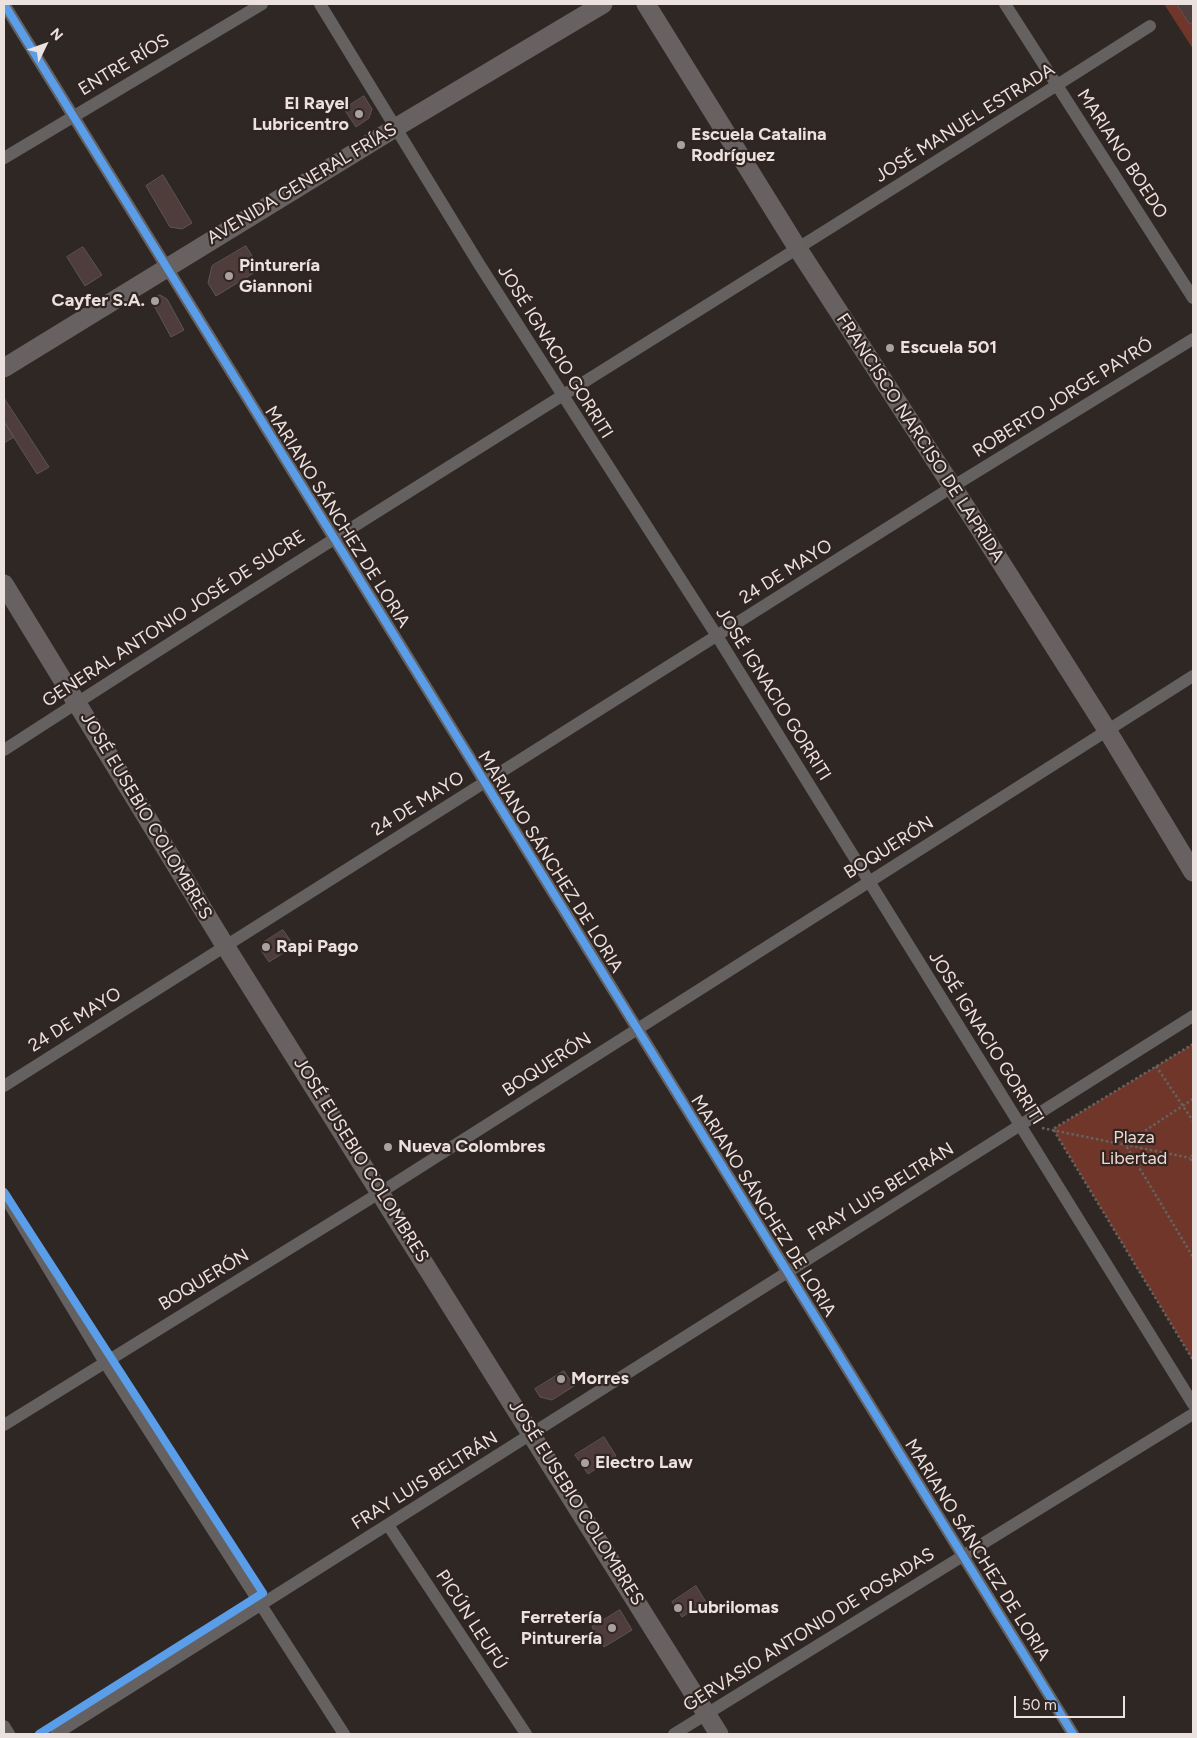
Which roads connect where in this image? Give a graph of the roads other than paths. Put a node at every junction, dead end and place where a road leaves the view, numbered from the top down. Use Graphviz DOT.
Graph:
graph roads {
  1 [pos="4,4"];
  2 [pos="262,4"];
  3 [pos="320,4"];
  4 [pos="603,4"];
  5 [pos="646,4"];
  6 [pos="1005,4"];
  7 [pos="1150,26"];
  8 [pos="1057,86"];
  9 [pos="73,116"];
  10 [pos="394,128"];
  11 [pos="4,158"];
  12 [pos="798,249"];
  13 [pos="166,268"];
  14 [pos="1193,298"];
  15 [pos="1193,339"];
  16 [pos="4,368"];
  17 [pos="562,396"];
  18 [pos="952,487"];
  19 [pos="332,538"];
  20 [pos="4,584"];
  21 [pos="717,636"];
  22 [pos="1193,676"];
  23 [pos="76,702"];
  24 [pos="1107,730"];
  25 [pos="4,750"];
  26 [pos="484,783"];
  27 [pos="1193,872"];
  28 [pos="869,881"];
  29 [pos="226,947"];
  30 [pos="1193,1016"];
  31 [pos="636,1029"];
  32 [pos="4,1086"];
  33 [pos="1019,1126"];
  34 [pos="382,1192"];
  35 [pos="4,1195"];
  36 [pos="787,1272"];
  37 [pos="104,1361"];
  38 [pos="1193,1404"];
  39 [pos="1193,1414"];
  40 [pos="4,1425"];
  41 [pos="533,1434"];
  42 [pos="388,1525"];
  43 [pos="962,1556"];
  44 [pos="263,1605"];
  45 [pos="707,1714"];
  46 [pos="4,1726"];
  47 [pos="9,1734"];
  48 [pos="56,1734"];
  49 [pos="344,1734"];
  50 [pos="526,1734"];
  51 [pos="674,1734"];
  52 [pos="719,1734"];
  53 [pos="1073,1734"];
  1 -- 9 [label="street, MARIANO SÁNCHEZ DE LORIA"];
  2 -- 9 [label="street, ENTRE RÍOS"];
  3 -- 10 [label="street, JOSÉ IGNACIO GORRITI"];
  4 -- 10 [label="street, AVENIDA GENERAL FRÍAS"];
  5 -- 12 [label="street, FRANCISCO NARCISO DE LAPRIDA"];
  6 -- 8 [label="street, MARIANO BOEDO"];
  7 -- 8 [label="street, JOSÉ MANUEL ESTRADA"];
  8 -- 12 [label="street, JOSÉ MANUEL ESTRADA"];
  8 -- 14 [label="street, MARIANO BOEDO"];
  9 -- 11 [label="street, ENTRE RÍOS"];
  9 -- 13 [label="street, MARIANO SÁNCHEZ DE LORIA"];
  10 -- 13 [label="street, AVENIDA GENERAL FRÍAS"];
  10 -- 17 [label="street, JOSÉ IGNACIO GORRITI"];
  12 -- 17 [label="street, GENERAL ANTONIO JOSÉ DE SUCRE"];
  12 -- 18 [label="street, FRANCISCO NARCISO DE LAPRIDA"];
  13 -- 16 [label="street, AVENIDA GENERAL FRÍAS"];
  13 -- 19 [label="street, MARIANO SÁNCHEZ DE LORIA"];
  15 -- 18 [label="street, ROBERTO JORGE PAYRÓ"];
  17 -- 19 [label="street, GENERAL ANTONIO JOSÉ DE SUCRE"];
  17 -- 21 [label="street, JOSÉ IGNACIO GORRITI"];
  18 -- 21 [label="street, 24 DE MAYO"];
  18 -- 24 [label="street, FRANCISCO NARCISO DE LAPRIDA"];
  19 -- 23 [label="street, GENERAL ANTONIO JOSÉ DE SUCRE"];
  19 -- 26 [label="street, MARIANO SÁNCHEZ DE LORIA"];
  20 -- 23 [label="street, JOSÉ EUSEBIO COLOMBRES"];
  21 -- 26 [label="street, 24 DE MAYO"];
  21 -- 28 [label="street, JOSÉ IGNACIO GORRITI"];
  22 -- 24 [label="street, BOQUERÓN"];
  23 -- 25 [label="street, GENERAL ANTONIO JOSÉ DE SUCRE"];
  23 -- 29 [label="street, JOSÉ EUSEBIO COLOMBRES"];
  24 -- 27 [label="street, FRANCISCO NARCISO DE LAPRIDA"];
  24 -- 28 [label="street, BOQUERÓN"];
  26 -- 29 [label="street, 24 DE MAYO"];
  26 -- 31 [label="street, MARIANO SÁNCHEZ DE LORIA"];
  28 -- 31 [label="street, BOQUERÓN"];
  28 -- 33 [label="street, JOSÉ IGNACIO GORRITI"];
  29 -- 32 [label="street, 24 DE MAYO"];
  29 -- 34 [label="street, JOSÉ EUSEBIO COLOMBRES"];
  30 -- 33 [label="street, FRAY LUIS BELTRÁN"];
  31 -- 34 [label="street, BOQUERÓN"];
  31 -- 36 [label="street, MARIANO SÁNCHEZ DE LORIA"];
  33 -- 36 [label="street, FRAY LUIS BELTRÁN"];
  33 -- 38 [label="street, JOSÉ IGNACIO GORRITI"];
  34 -- 37 [label="street, BOQUERÓN"];
  34 -- 41 [label="street, JOSÉ EUSEBIO COLOMBRES"];
  35 -- 37 [label="street"];
  36 -- 41 [label="street, FRAY LUIS BELTRÁN"];
  36 -- 43 [label="street, MARIANO SÁNCHEZ DE LORIA"];
  37 -- 40 [label="street, BOQUERÓN"];
  37 -- 44 [label="street"];
  39 -- 43 [label="street, GERVASIO ANTONIO DE POSADAS"];
  41 -- 42 [label="street, FRAY LUIS BELTRÁN"];
  41 -- 45 [label="street, JOSÉ EUSEBIO COLOMBRES"];
  42 -- 44 [label="street, FRAY LUIS BELTRÁN"];
  42 -- 50 [label="street, PICÚN LEUFÚ"];
  43 -- 45 [label="street, GERVASIO ANTONIO DE POSADAS"];
  43 -- 53 [label="street, MARIANO SÁNCHEZ DE LORIA"];
  44 -- 48 [label="street, FRAY LUIS BELTRÁN"];
  44 -- 49 [label="street"];
  45 -- 51 [label="street, GERVASIO ANTONIO DE POSADAS"];
  45 -- 52 [label="street, JOSÉ EUSEBIO COLOMBRES"];
  46 -- 47 [label="street"];
}
